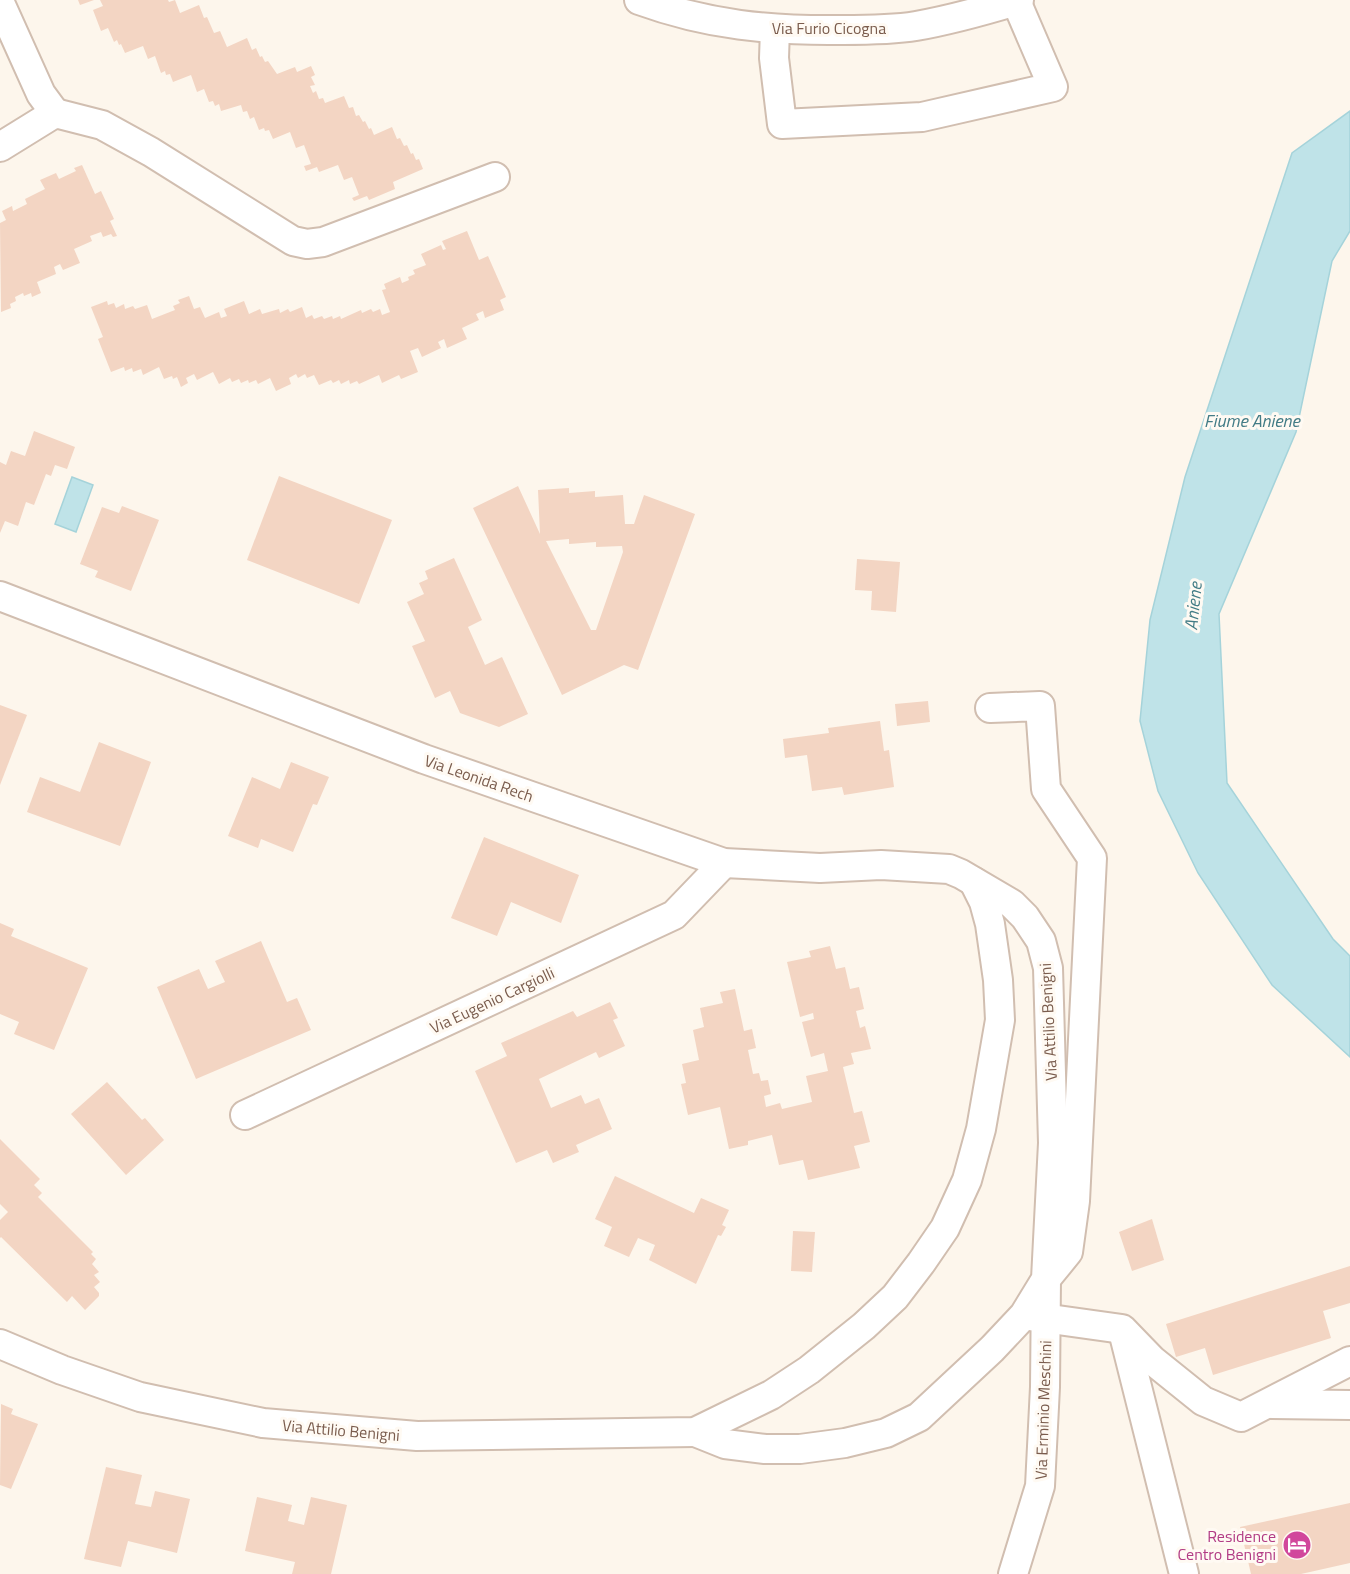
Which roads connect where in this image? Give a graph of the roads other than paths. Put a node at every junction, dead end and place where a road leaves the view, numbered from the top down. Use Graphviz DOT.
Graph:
graph roads {
  1 [pos="639,0"];
  2 [pos="1017,0"];
  3 [pos="0,3"];
  4 [pos="775,29"];
  5 [pos="55,113"];
  6 [pos="0,147"];
  7 [pos="495,177"];
  8 [pos="0,596"];
  9 [pos="990,708"];
  10 [pos="724,863"];
  11 [pos="974,882"];
  12 [pos="245,1115"];
  13 [pos="1046,1279"];
  14 [pos="1035,1316"];
  15 [pos="1122,1329"];
  16 [pos="0,1344"];
  17 [pos="1350,1361"];
  18 [pos="1267,1404"];
  19 [pos="1350,1405"];
  20 [pos="695,1432"];
  21 [pos="1013,1574"];
  22 [pos="1184,1574"];
  1 -- 4 [label="street, Via Furio Cicogna"];
  2 -- 4 [label="street, Via Furio Cicogna"];
  2 -- 4 [label="street"];
  3 -- 5 [label="street"];
  5 -- 6 [label="street"];
  5 -- 7 [label="street"];
  8 -- 10 [label="street, Via Leonida Rech"];
  9 -- 13 [label="street"];
  10 -- 11 [label="street, Via Leonida Rech"];
  10 -- 12 [label="street, Via Eugenio Cargiolli"];
  11 -- 13 [label="street, Via Attilio Benigni"];
  11 -- 20 [label="street, Via Attilio Benigni"];
  13 -- 14 [label="street, Via Attilio Benigni"];
  14 -- 15 [label="street"];
  14 -- 20 [label="street, Via Attilio Benigni"];
  14 -- 21 [label="street, Via Erminio Meschini"];
  15 -- 18 [label="street"];
  15 -- 22 [label="street"];
  16 -- 20 [label="street, Via Attilio Benigni"];
  17 -- 18 [label="street"];
  18 -- 19 [label="street"];
}
